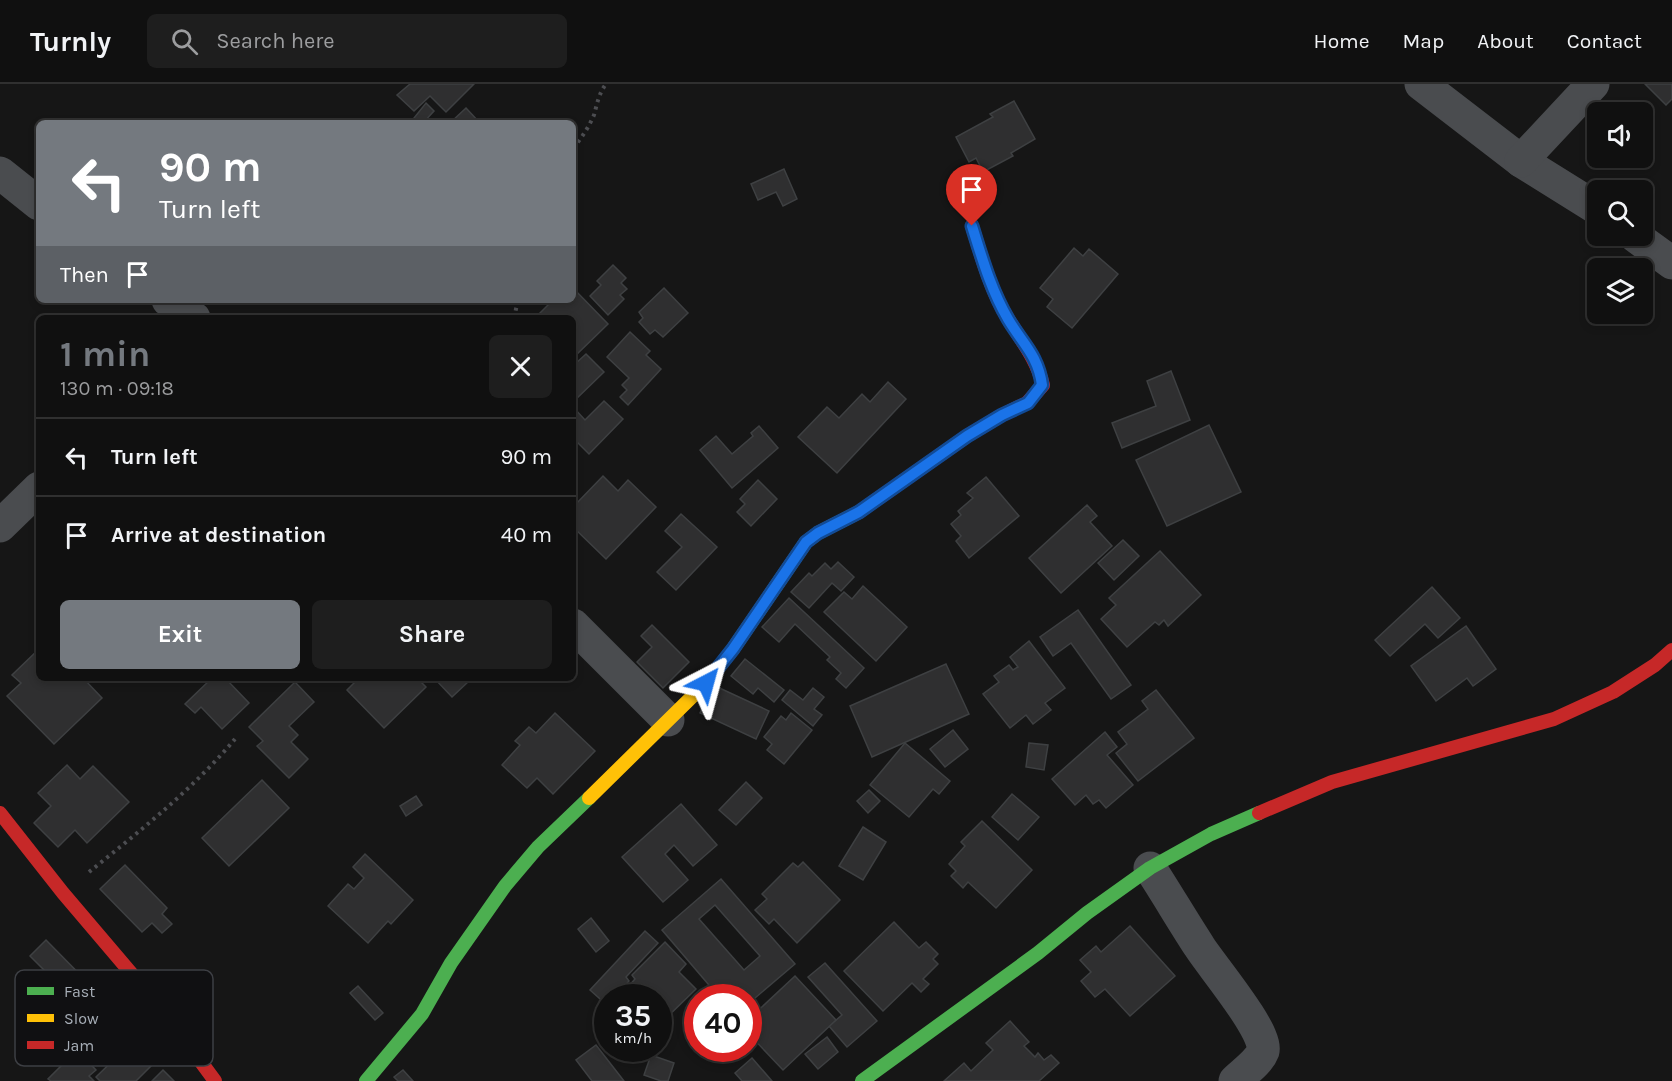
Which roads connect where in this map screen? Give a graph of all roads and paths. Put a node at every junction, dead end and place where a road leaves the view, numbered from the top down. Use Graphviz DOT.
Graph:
graph roads {
  1 [pos="606,84"];
  2 [pos="1421,84"];
  3 [pos="1593,84"];
  4 [pos="576,144"];
  5 [pos="1521,162"];
  6 [pos="0,173"];
  7 [pos="36,202"];
  8 [pos="1587,202"];
  9 [pos="972,226"];
  10 [pos="1649,246"];
  11 [pos="1672,262"];
  12 [pos="36,491"];
  13 [pos="0,526"];
  14 [pos="576,629"];
  15 [pos="1672,650"];
  16 [pos="668,720"];
  17 [pos="236,739"];
  18 [pos="0,813"];
  19 [pos="1150,868"];
  20 [pos="63,893"];
  21 [pos="128,970"];
  22 [pos="204,1066"];
  23 [pos="215,1081"];
  24 [pos="366,1081"];
  25 [pos="862,1081"];
  26 [pos="1235,1081"];
  1 -- 4 [label="path"];
  2 -- 5 [label="street"];
  3 -- 5 [label="street"];
  5 -- 8 [label="street"];
  6 -- 7 [label="street"];
  9 -- 16 [label="street"];
  10 -- 11 [label="street"];
  12 -- 13 [label="street"];
  14 -- 16 [label="street"];
  15 -- 19 [label="street"];
  16 -- 24 [label="street"];
  17 -- 20 [label="path"];
  18 -- 20 [label="street"];
  19 -- 25 [label="street"];
  19 -- 26 [label="street"];
  20 -- 21 [label="street"];
  22 -- 23 [label="street"];
}
